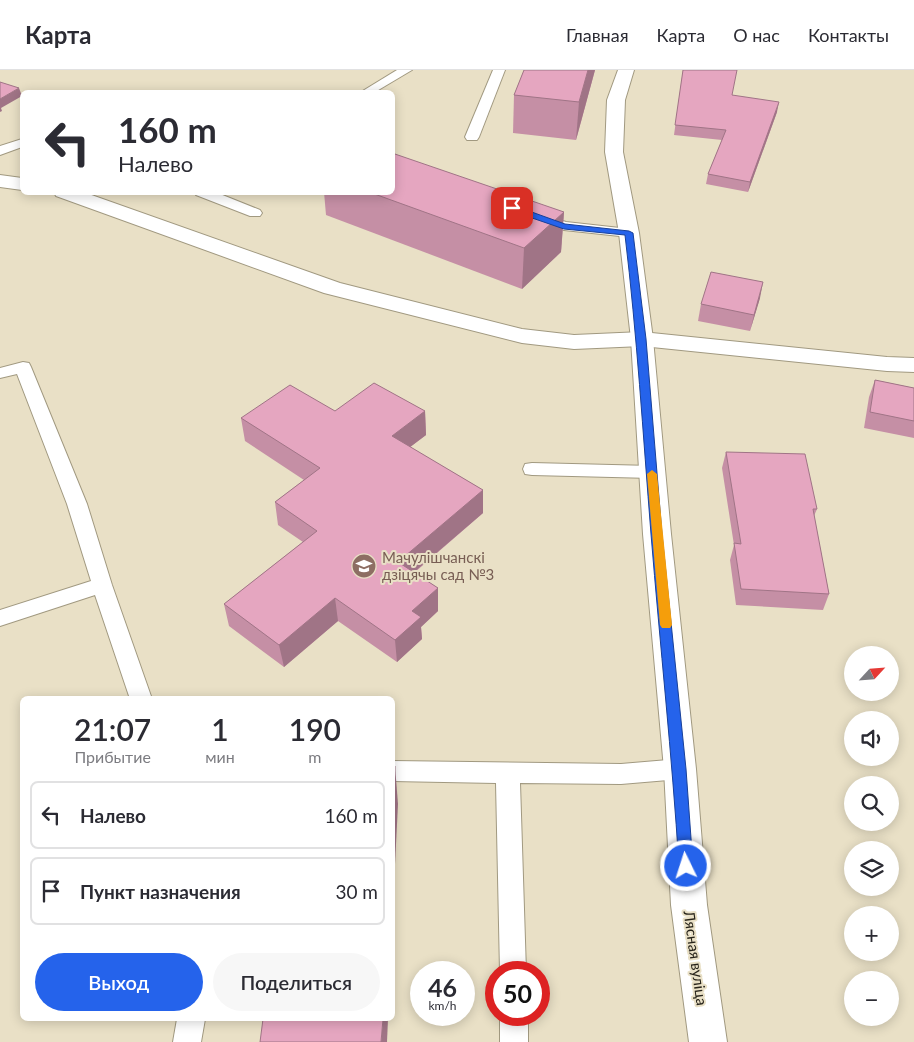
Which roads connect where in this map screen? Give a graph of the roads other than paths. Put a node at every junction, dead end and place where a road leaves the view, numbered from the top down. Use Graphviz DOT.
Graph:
graph roads {
  1 [pos="406,70"];
  2 [pos="626,70"];
  3 [pos="496,71"];
  4 [pos="371,90"];
  5 [pos="472,137"];
  6 [pos="20,143"];
  7 [pos="0,151"];
  8 [pos="0,181"];
  9 [pos="20,184"];
  10 [pos="71,195"];
  11 [pos="209,195"];
  12 [pos="255,213"];
  13 [pos="527,214"];
  14 [pos="629,233"];
  15 [pos="642,339"];
  16 [pos="914,365"];
  17 [pos="0,373"];
  18 [pos="532,469"];
  19 [pos="652,472"];
  20 [pos="102,585"];
  21 [pos="0,618"];
  22 [pos="140,696"];
  23 [pos="680,769"];
  24 [pos="395,771"];
  25 [pos="508,772"];
  26 [pos="513,961"];
  27 [pos="191,1021"];
  28 [pos="514,1026"];
  29 [pos="186,1042"];
  30 [pos="514,1042"];
  31 [pos="708,1042"];
  1 -- 4 [label="lane"];
  2 -- 14 [label="main road, Лясная вуліца"];
  3 -- 5 [label="lane"];
  6 -- 7 [label="lane"];
  8 -- 9 [label="main road"];
  10 -- 15 [label="main road"];
  11 -- 12 [label="lane"];
  13 -- 14 [label="lane"];
  14 -- 15 [label="main road, Лясная вуліца"];
  15 -- 16 [label="main road"];
  15 -- 19 [label="main road, Лясная вуліца"];
  17 -- 20 [label="lane"];
  18 -- 19 [label="lane"];
  19 -- 23 [label="main road, Лясная вуліца"];
  20 -- 21 [label="lane"];
  20 -- 22 [label="lane"];
  23 -- 25 [label="lane"];
  23 -- 31 [label="main road, Лясная вуліца"];
  24 -- 25 [label="lane"];
  25 -- 26 [label="lane"];
  27 -- 29 [label="lane"];
  28 -- 30 [label="lane"];
}
